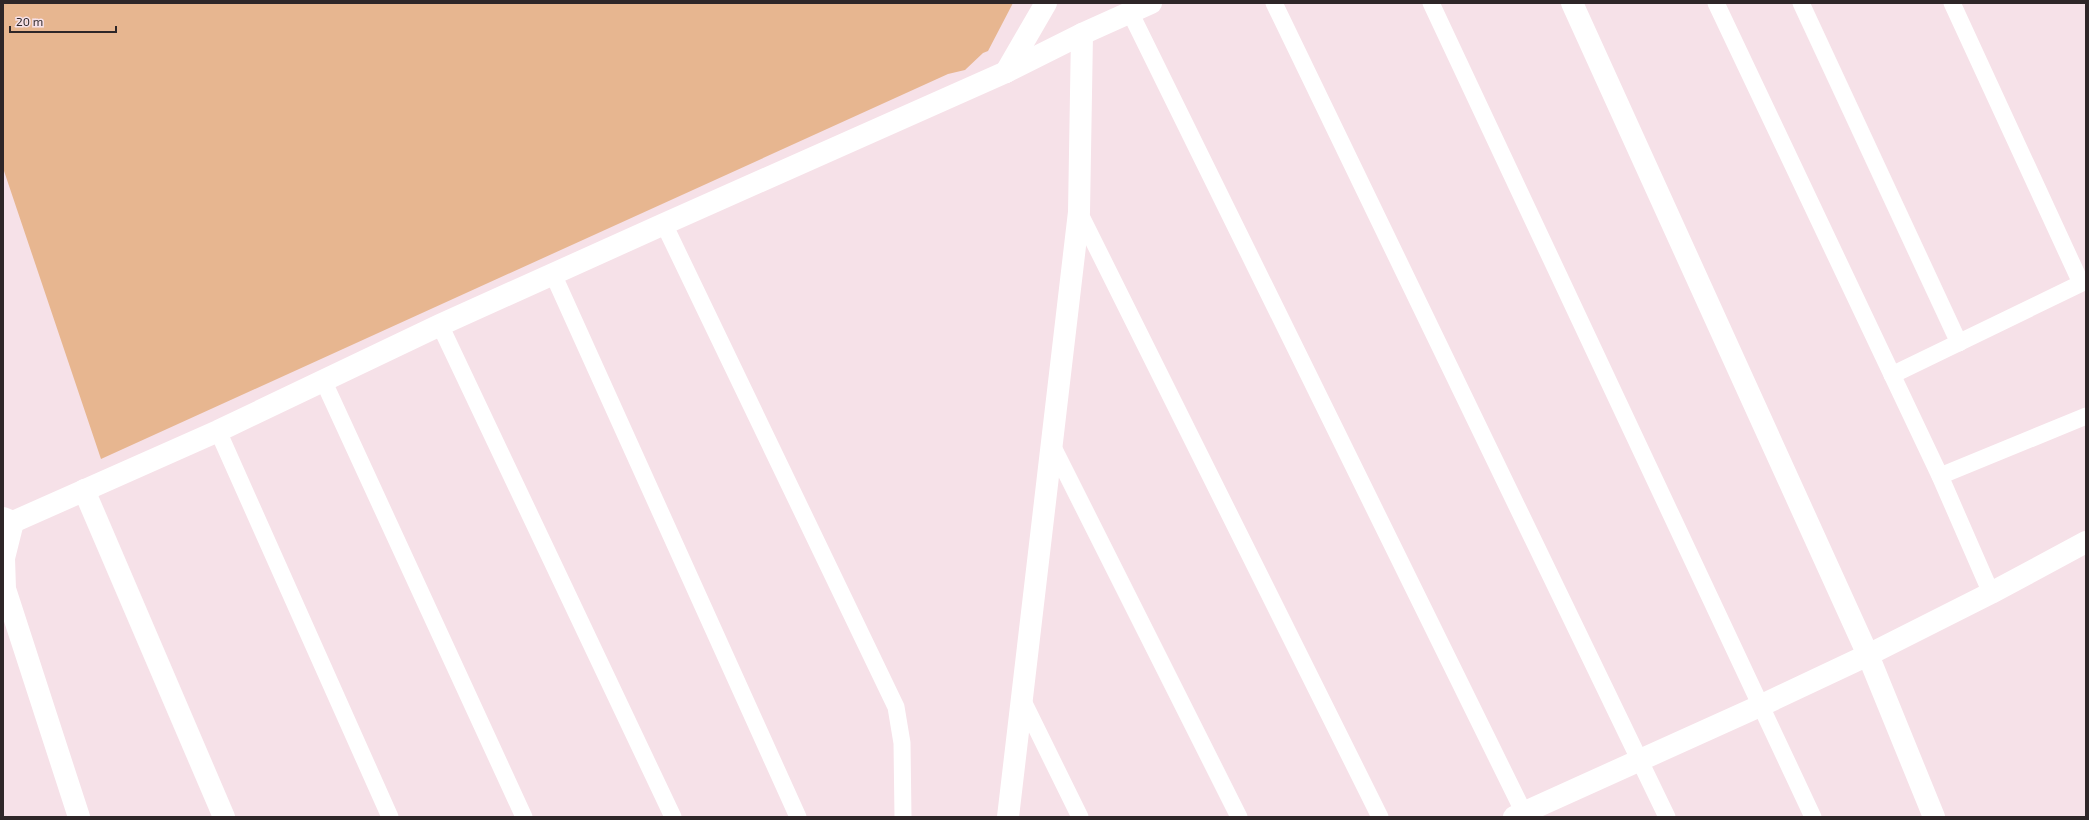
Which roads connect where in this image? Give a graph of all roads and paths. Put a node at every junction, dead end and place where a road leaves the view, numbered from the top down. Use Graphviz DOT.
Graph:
graph roads {
  1 [pos="1046,3"];
  2 [pos="1150,3"];
  3 [pos="1274,3"];
  4 [pos="1431,3"];
  5 [pos="1572,3"];
  6 [pos="1716,3"];
  7 [pos="1801,3"];
  8 [pos="1952,3"];
  9 [pos="1130,12"];
  10 [pos="1082,34"];
  11 [pos="1006,72"];
  12 [pos="1079,212"];
  13 [pos="664,224"];
  14 [pos="553,274"];
  15 [pos="2083,282"];
  16 [pos="440,326"];
  17 [pos="1958,343"];
  18 [pos="1892,375"];
  19 [pos="323,380"];
  20 [pos="2086,416"];
  21 [pos="218,431"];
  22 [pos="1052,445"];
  23 [pos="1940,476"];
  24 [pos="84,490"];
  25 [pos="8,520"];
  26 [pos="2086,542"];
  27 [pos="1991,593"];
  28 [pos="1868,655"];
  29 [pos="1022,699"];
  30 [pos="1762,705"];
  31 [pos="1640,760"];
  32 [pos="1521,816"];
  33 [pos="79,817"];
  34 [pos="224,817"];
  35 [pos="390,817"];
  36 [pos="524,817"];
  37 [pos="672,817"];
  38 [pos="798,817"];
  39 [pos="903,817"];
  40 [pos="1008,817"];
  41 [pos="1080,817"];
  42 [pos="1239,817"];
  43 [pos="1380,817"];
  44 [pos="1667,817"];
  45 [pos="1813,817"];
  46 [pos="1934,817"];
  1 -- 11 [label="street"];
  2 -- 9 [label="street"];
  3 -- 31 [label="lane"];
  4 -- 30 [label="lane"];
  5 -- 28 [label="street"];
  6 -- 18 [label="lane"];
  7 -- 17 [label="lane"];
  8 -- 15 [label="lane"];
  9 -- 10 [label="street"];
  9 -- 32 [label="lane"];
  10 -- 11 [label="street"];
  10 -- 12 [label="street"];
  11 -- 13 [label="street"];
  12 -- 22 [label="street"];
  12 -- 43 [label="lane"];
  13 -- 14 [label="street"];
  13 -- 39 [label="lane"];
  14 -- 16 [label="street"];
  14 -- 38 [label="lane"];
  15 -- 17 [label="lane"];
  16 -- 19 [label="street"];
  16 -- 37 [label="lane"];
  17 -- 18 [label="lane"];
  18 -- 23 [label="lane"];
  19 -- 21 [label="street"];
  19 -- 36 [label="lane"];
  20 -- 23 [label="lane"];
  21 -- 24 [label="street"];
  21 -- 35 [label="lane"];
  22 -- 29 [label="street"];
  22 -- 42 [label="lane"];
  23 -- 27 [label="lane"];
  24 -- 25 [label="street"];
  24 -- 34 [label="street"];
  25 -- 33 [label="street"];
  26 -- 27 [label="street"];
  27 -- 28 [label="street"];
  28 -- 30 [label="street"];
  28 -- 46 [label="street"];
  29 -- 40 [label="street"];
  29 -- 41 [label="lane"];
  30 -- 31 [label="street"];
  30 -- 45 [label="lane"];
  31 -- 32 [label="street"];
  31 -- 44 [label="lane"];
}
